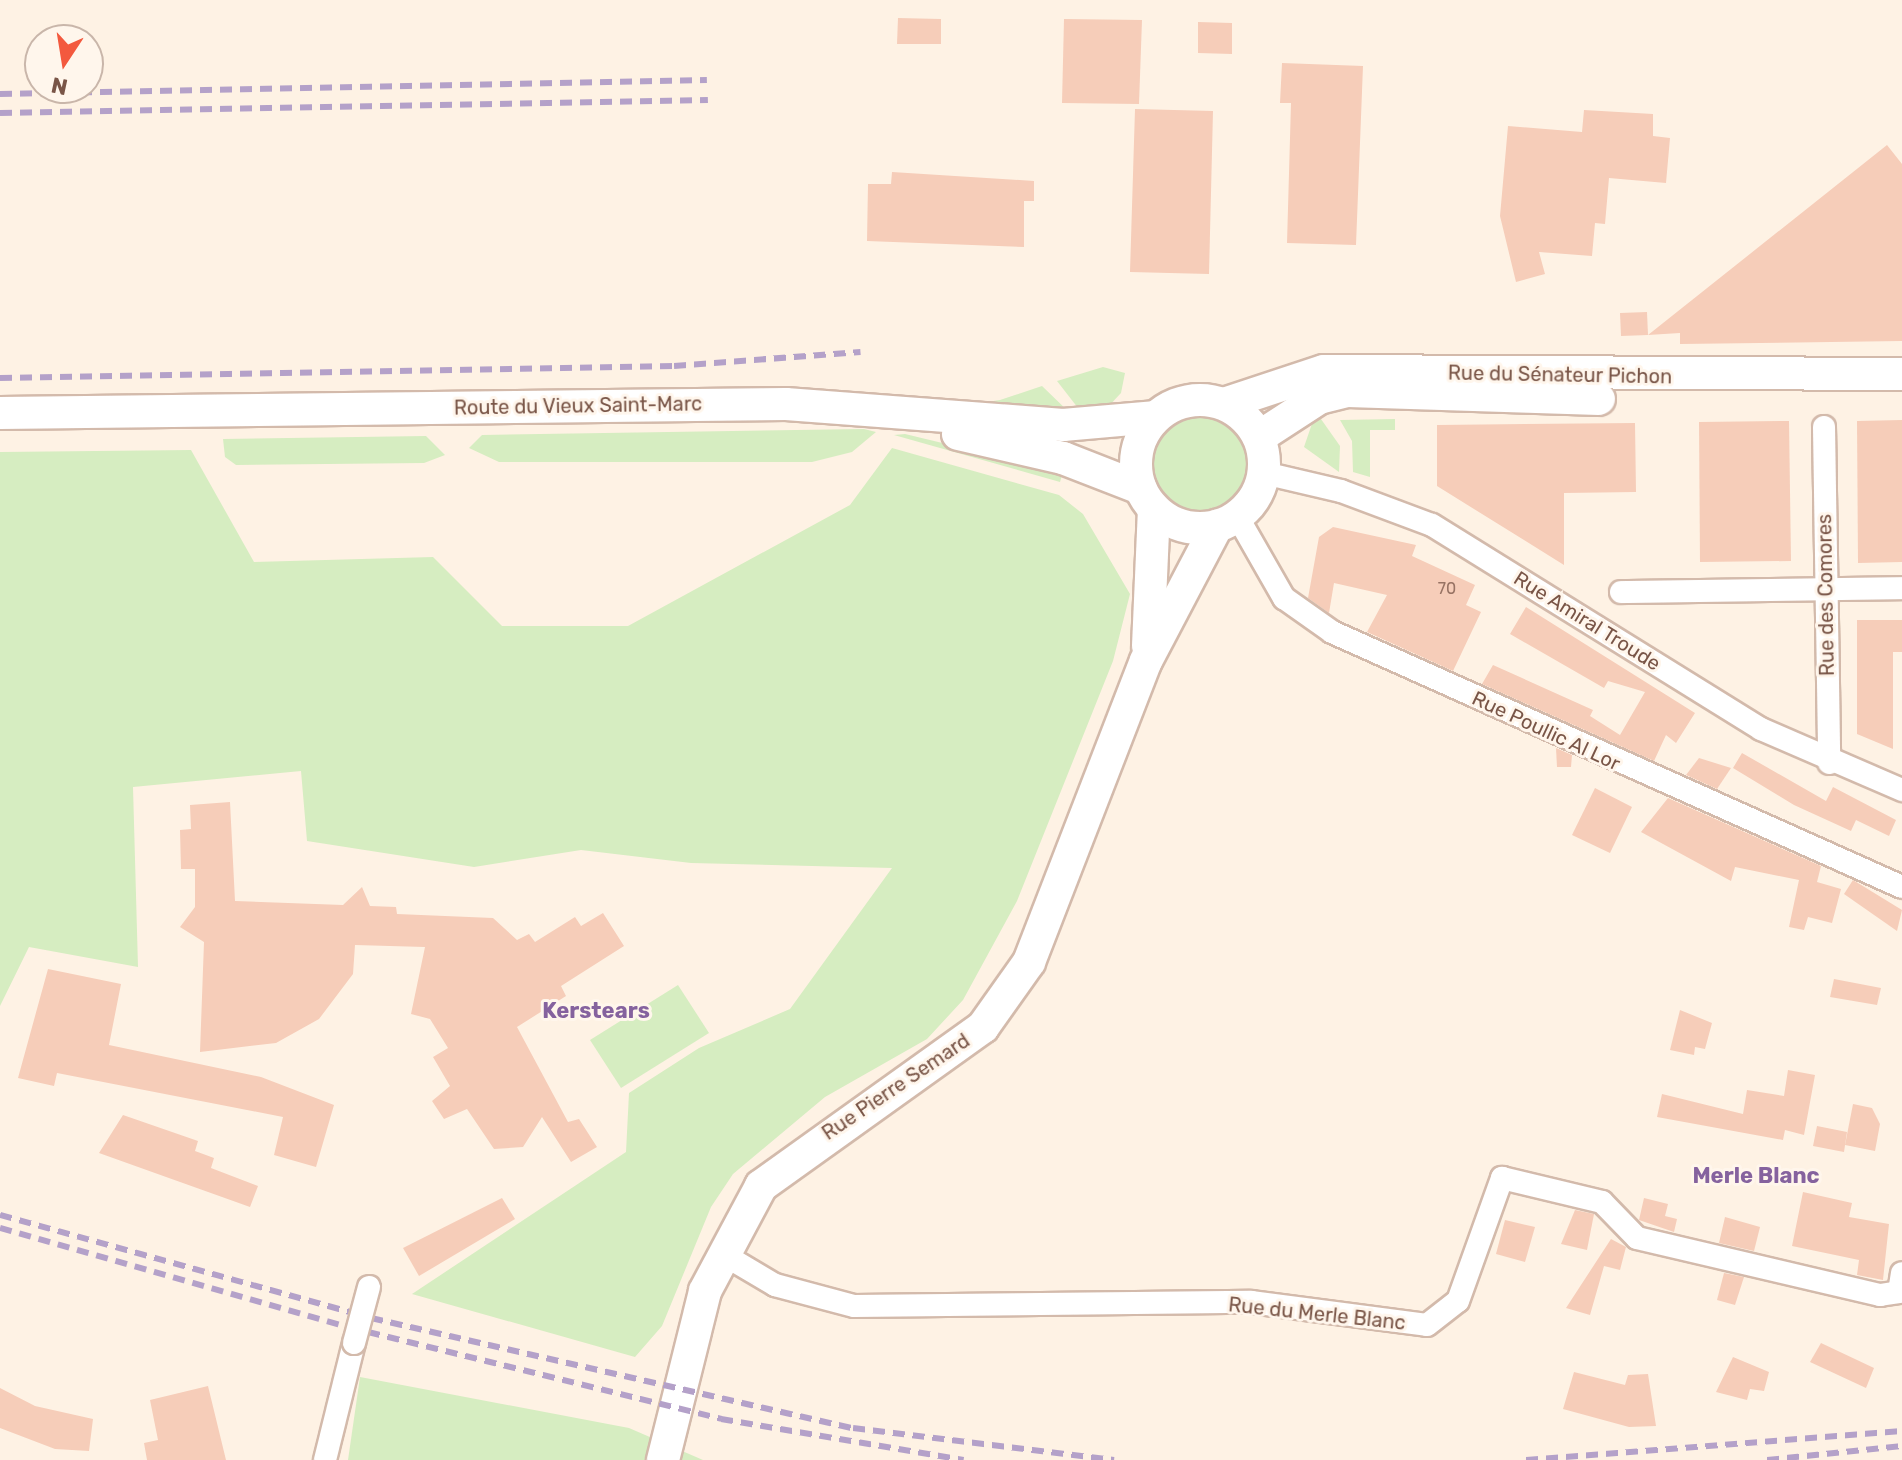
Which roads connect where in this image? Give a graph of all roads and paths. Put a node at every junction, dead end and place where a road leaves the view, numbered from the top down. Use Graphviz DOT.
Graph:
graph roads {
  1 [pos="1902,374"];
  2 [pos="1902,396"];
  3 [pos="1224,404"];
  4 [pos="0,413"];
  5 [pos="1154,417"];
  6 [pos="0,424"];
  7 [pos="1824,427"];
  8 [pos="1259,437"];
  9 [pos="1264,473"];
  10 [pos="1147,499"];
  11 [pos="1227,521"];
  12 [pos="1902,588"];
  13 [pos="1825,589"];
  14 [pos="1621,592"];
  15 [pos="1146,661"];
  16 [pos="1829,763"];
  17 [pos="1902,790"];
  18 [pos="1902,887"];
  19 [pos="721,1253"];
  20 [pos="1901,1282"];
  21 [pos="370,1283"];
  22 [pos="325,1460"];
  23 [pos="663,1460"];
  1 -- 3 [label="main road, Rue du Sénateur Pichon"];
  2 -- 8 [label="main road, Rue du Sénateur Pichon"];
  3 -- 5 [label="main road"];
  3 -- 8 [label="main road"];
  4 -- 5 [label="main road, Route du Vieux Saint-Marc"];
  5 -- 10 [label="main road"];
  6 -- 10 [label="main road, Route du Vieux Saint-Marc"];
  7 -- 13 [label="street, Rue des Comores"];
  8 -- 9 [label="main road"];
  9 -- 11 [label="main road"];
  9 -- 16 [label="street, Rue Amiral Troude"];
  10 -- 11 [label="main road"];
  10 -- 15 [label="main road, Rue Pierre Semard"];
  11 -- 15 [label="main road, Rue Pierre Semard"];
  11 -- 18 [label="street, Rue Poullic Al Lor"];
  12 -- 13 [label="street"];
  13 -- 14 [label="street"];
  13 -- 16 [label="street, Rue des Comores"];
  15 -- 19 [label="main road, Rue Pierre Semard"];
  16 -- 17 [label="street, Rue Amiral Troude"];
  19 -- 20 [label="street, Rue du Merle Blanc"];
  19 -- 23 [label="main road, Rue Pierre Semard"];
  21 -- 22 [label="street, bridge"];
}
